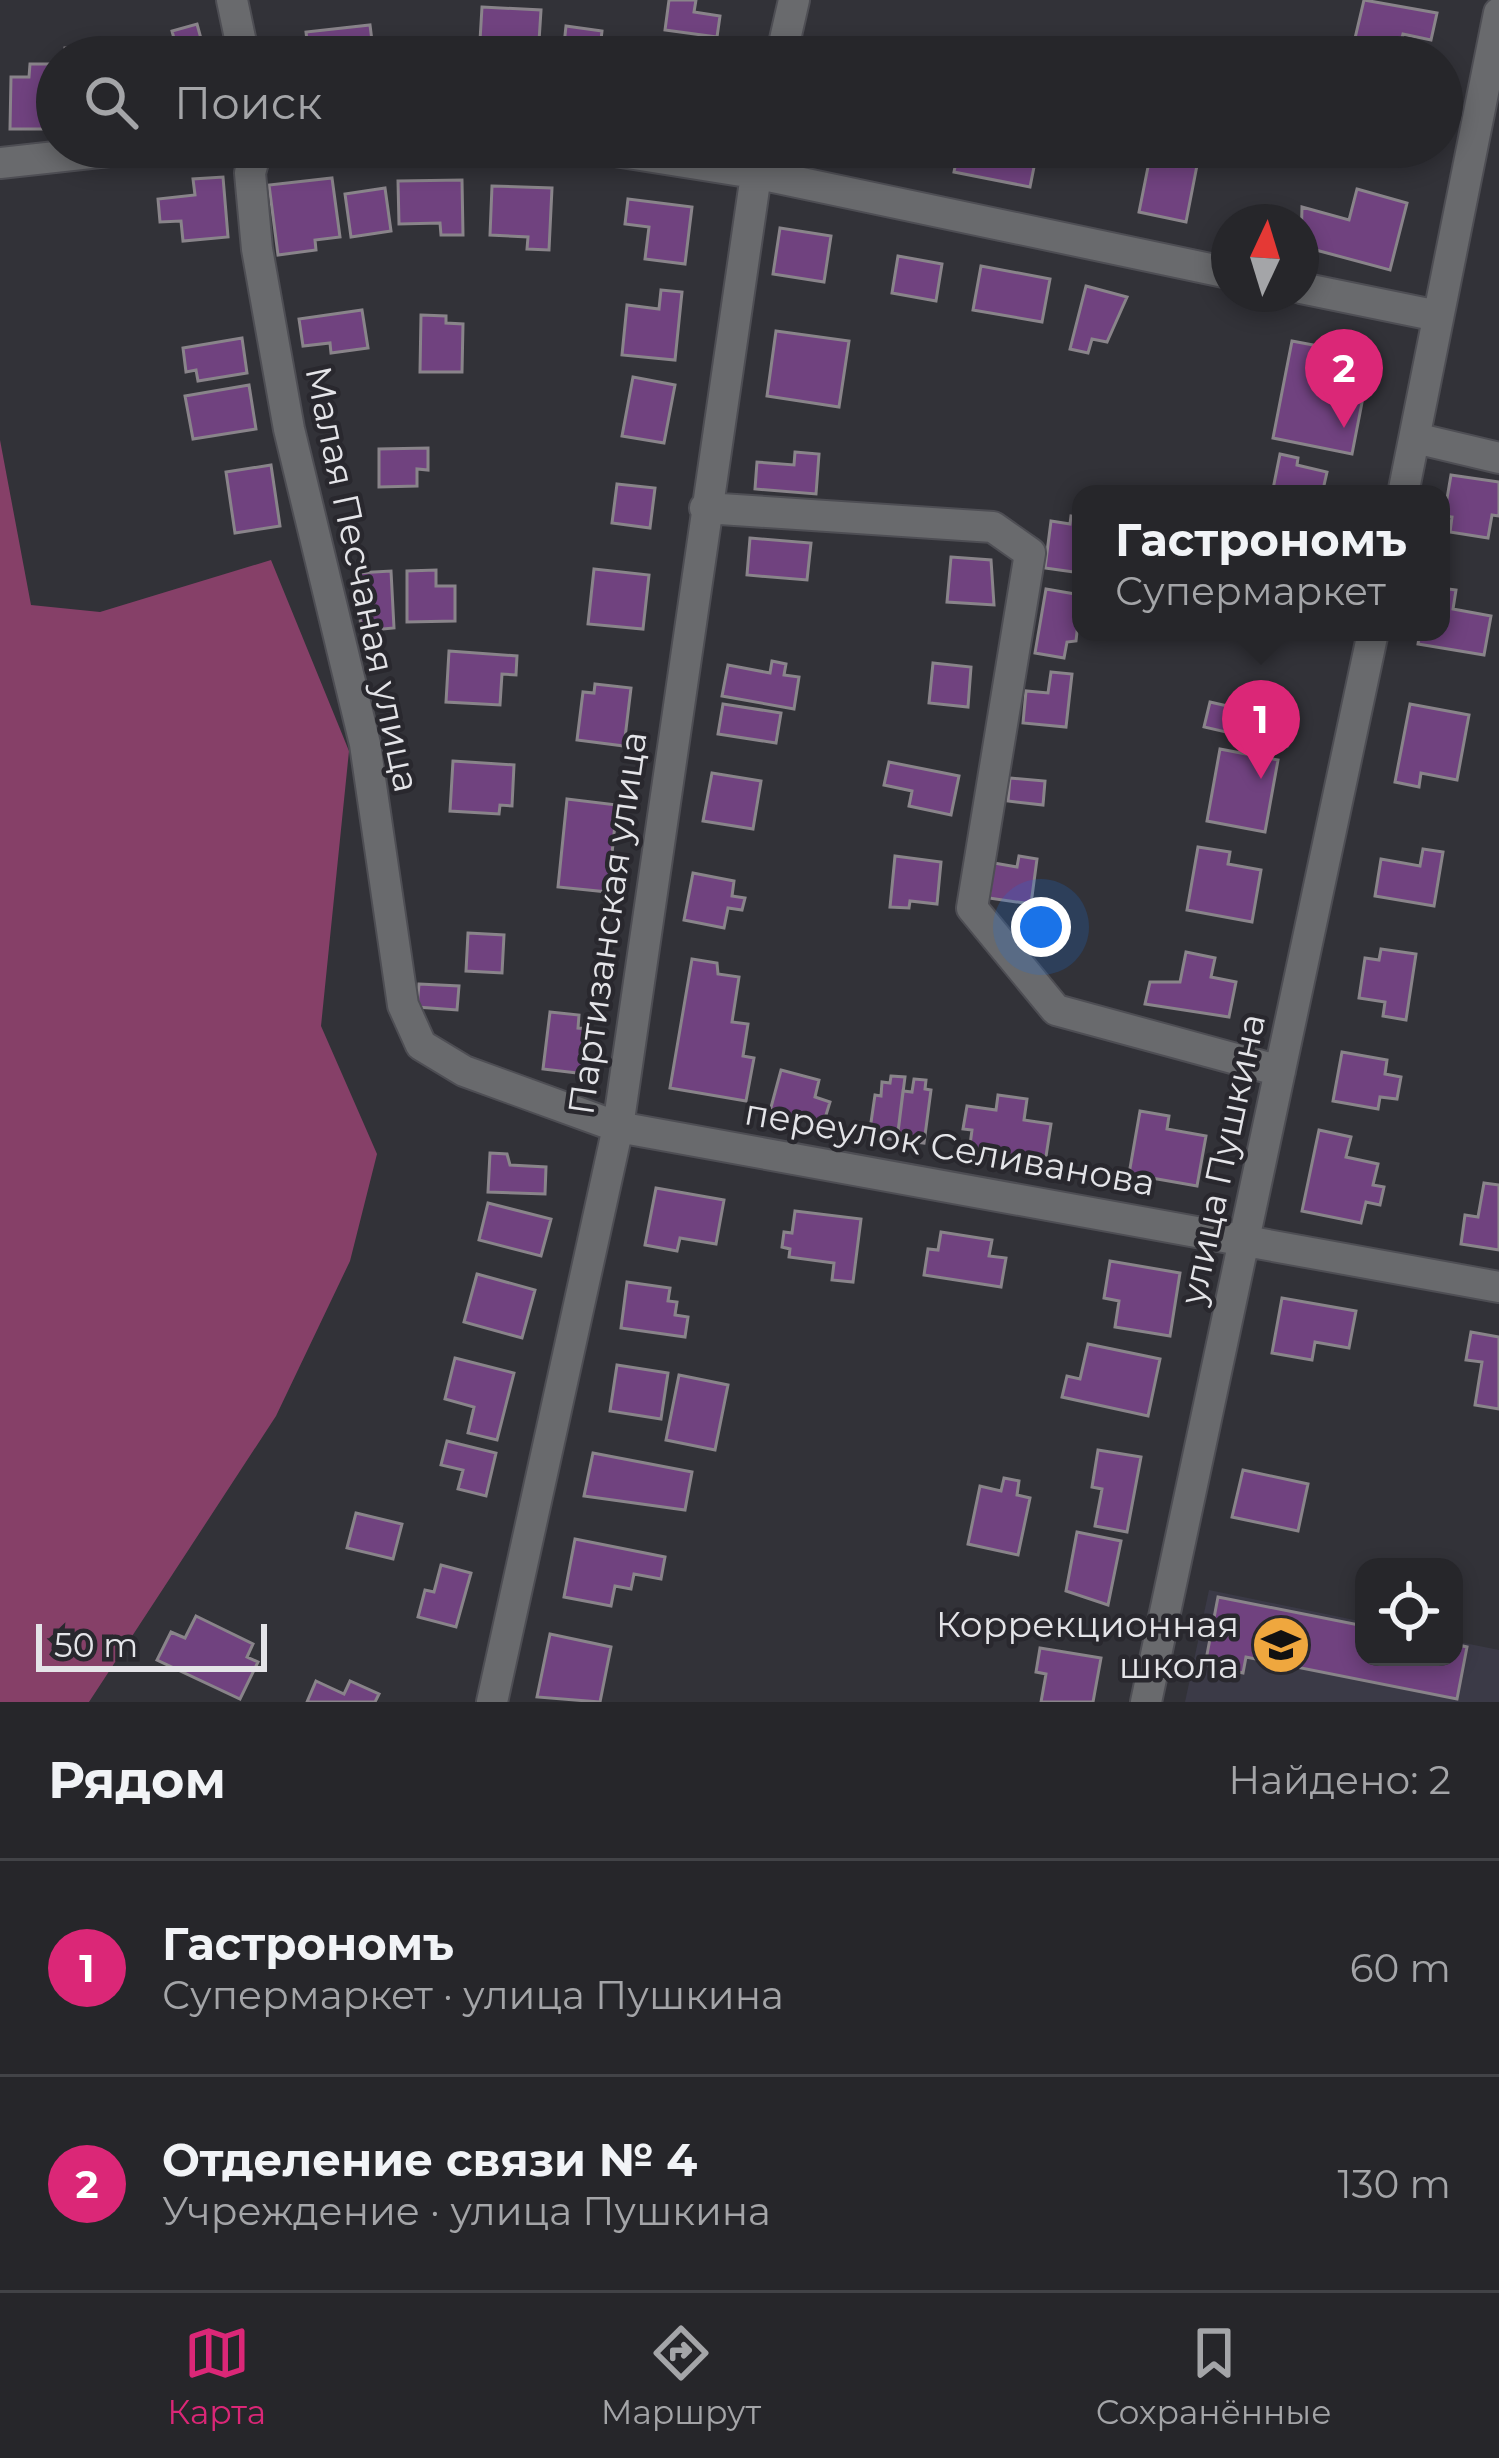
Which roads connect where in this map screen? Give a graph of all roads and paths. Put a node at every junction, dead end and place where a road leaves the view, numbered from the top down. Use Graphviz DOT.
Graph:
graph roads {
  1 [pos="232,0"];
  2 [pos="794,0"];
  3 [pos="1499,13"];
  4 [pos="240,36"];
  5 [pos="786,36"];
  6 [pos="36,159"];
  7 [pos="0,163"];
  8 [pos="251,168"];
  9 [pos="756,168"];
  10 [pos="790,168"];
  11 [pos="1211,269"];
  12 [pos="1319,292"];
  13 [pos="1438,316"];
  14 [pos="1414,439"];
  15 [pos="1499,458"];
  16 [pos="1405,485"];
  17 [pos="706,508"];
  18 [pos="1371,641"];
  19 [pos="464,1071"];
  20 [pos="1280,1071"];
  21 [pos="618,1127"];
  22 [pos="1245,1240"];
  23 [pos="1499,1288"];
  24 [pos="492,1702"];
  25 [pos="1146,1702"];
  1 -- 4 [label="street"];
  2 -- 5 [label="street"];
  3 -- 13 [label="street"];
  6 -- 7 [label="street"];
  8 -- 19 [label="street, Малая Песчаная улица"];
  9 -- 17 [label="street, Партизанская улица"];
  10 -- 11 [label="street"];
  12 -- 13 [label="street"];
  13 -- 14 [label="street"];
  14 -- 15 [label="street"];
  14 -- 16 [label="street"];
  17 -- 20 [label="street"];
  17 -- 21 [label="street, Партизанская улица"];
  18 -- 20 [label="street, улица Пушкина"];
  19 -- 21 [label="street, переулок Селиванова"];
  20 -- 22 [label="street, улица Пушкина"];
  21 -- 22 [label="street, переулок Селиванова"];
  21 -- 24 [label="street, Партизанская улица"];
  22 -- 23 [label="street, переулок Селиванова"];
  22 -- 25 [label="street, улица Пушкина"];
}
